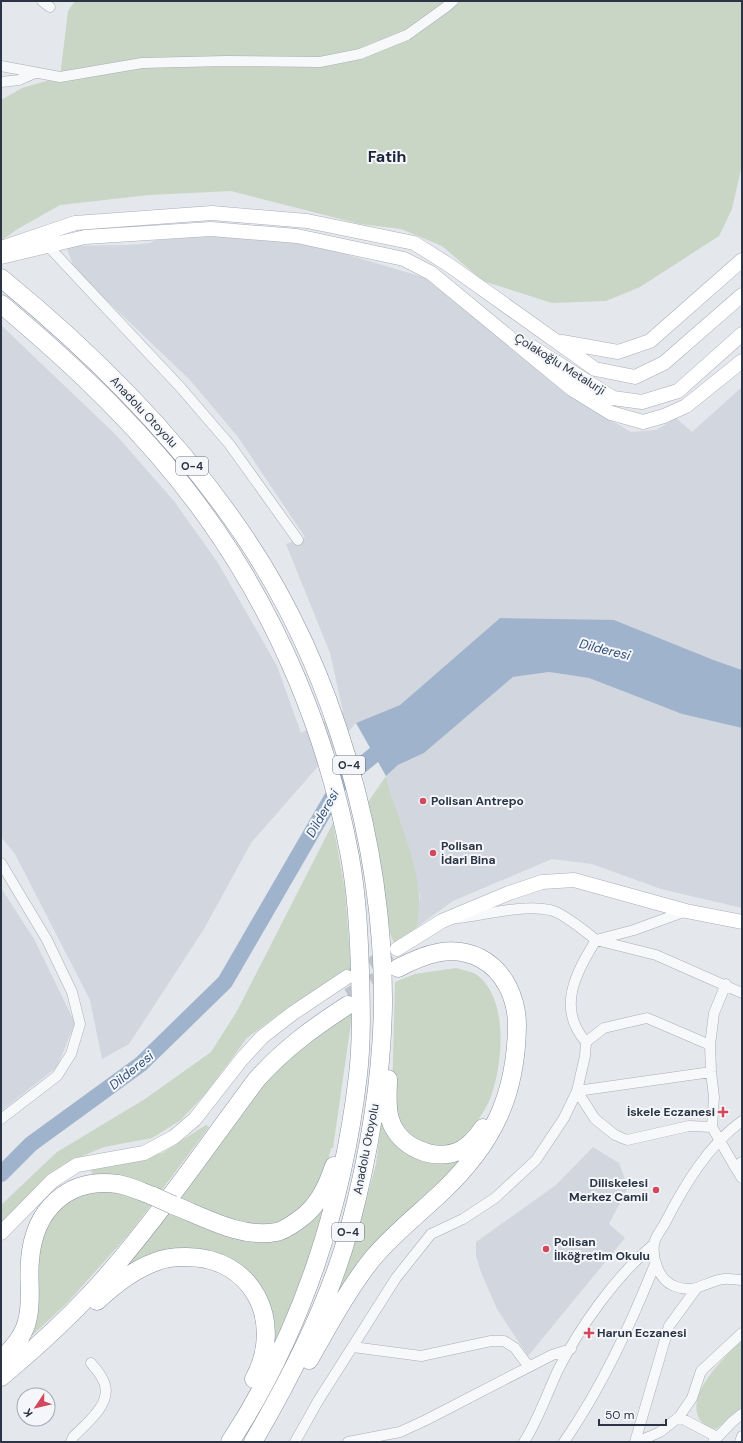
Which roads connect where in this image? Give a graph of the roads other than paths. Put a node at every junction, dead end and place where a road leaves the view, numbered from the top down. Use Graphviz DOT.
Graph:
graph roads {
  1 [pos="453,1"];
  2 [pos="1,66"];
  3 [pos="35,73"];
  4 [pos="1,82"];
  5 [pos="48,246"];
  6 [pos="1,248"];
  7 [pos="1,257"];
  8 [pos="742,260"];
  9 [pos="1,278"];
  10 [pos="742,295"];
  11 [pos="1,304"];
  12 [pos="480,313"];
  13 [pos="742,334"];
  14 [pos="558,341"];
  15 [pos="742,361"];
  16 [pos="298,540"];
  17 [pos="1,863"];
  18 [pos="686,911"];
  19 [pos="442,921"];
  20 [pos="742,922"];
  21 [pos="596,940"];
  22 [pos="397,948"];
  23 [pos="347,977"];
  24 [pos="726,984"];
  25 [pos="742,992"];
  26 [pos="353,1005"];
  27 [pos="383,1005"];
  28 [pos="586,1042"];
  29 [pos="710,1046"];
  30 [pos="711,1072"];
  31 [pos="577,1091"];
  32 [pos="1,1118"];
  33 [pos="742,1121"];
  34 [pos="712,1127"];
  35 [pos="720,1140"];
  36 [pos="739,1164"];
  37 [pos="742,1178"];
  38 [pos="1,1233"];
  39 [pos="654,1244"];
  40 [pos="655,1264"];
  41 [pos="742,1280"];
  42 [pos="696,1289"];
  43 [pos="742,1333"];
  44 [pos="352,1347"];
  45 [pos="571,1349"];
  46 [pos="1,1360"];
  47 [pos="91,1363"];
  48 [pos="1,1367"];
  49 [pos="529,1367"];
  50 [pos="1,1377"];
  51 [pos="1,1383"];
  52 [pos="742,1414"];
  53 [pos="679,1417"];
  54 [pos="742,1436"];
  55 [pos="715,1439"];
  56 [pos="524,1440"];
  57 [pos="254,1441"];
  58 [pos="71,1442"];
  59 [pos="219,1442"];
  60 [pos="230,1442"];
  61 [pos="295,1442"];
  62 [pos="348,1442"];
  63 [pos="564,1442"];
  64 [pos="636,1442"];
  65 [pos="740,1442"];
  1 -- 3 [label="street"];
  2 -- 3 [label="street"];
  3 -- 4 [label="street"];
  5 -- 7 [label="main road"];
  5 -- 12 [label="main road"];
  5 -- 16 [label="street"];
  6 -- 14 [label="main road, Çolakoğlu Metalurji"];
  8 -- 14 [label="main road"];
  9 -- 27 [label="highway, Anadolu Otoyolu / O-4"];
  10 -- 14 [label="main road, Çolakoğlu Metalurji"];
  11 -- 26 [label="highway, Anadolu Otoyolu / O-4"];
  12 -- 13 [label="main road, Çolakoğlu Metalurji"];
  12 -- 15 [label="main road"];
  17 -- 32 [label="street"];
  18 -- 19 [label="main road"];
  18 -- 20 [label="main road"];
  18 -- 21 [label="street"];
  19 -- 21 [label="street"];
  19 -- 22 [label="main road"];
  21 -- 24 [label="street"];
  21 -- 28 [label="street"];
  23 -- 38 [label="main road"];
  24 -- 25 [label="street"];
  24 -- 29 [label="street"];
  26 -- 46 [label="highway, bridge"];
  26 -- 48 [label="highway"];
  26 -- 50 [label="highway"];
  26 -- 60 [label="highway, Anadolu Otoyolu / O-4"];
  27 -- 57 [label="highway, Anadolu Otoyolu / O-4"];
  27 -- 57 [label="highway"];
  28 -- 29 [label="street"];
  28 -- 31 [label="street"];
  29 -- 30 [label="street"];
  30 -- 31 [label="street"];
  30 -- 34 [label="street"];
  31 -- 34 [label="street"];
  31 -- 44 [label="street"];
  33 -- 35 [label="street"];
  34 -- 35 [label="street"];
  35 -- 36 [label="street"];
  35 -- 39 [label="street"];
  36 -- 37 [label="street"];
  39 -- 40 [label="street"];
  39 -- 45 [label="street"];
  40 -- 42 [label="street"];
  40 -- 63 [label="street"];
  41 -- 42 [label="street"];
  42 -- 64 [label="street"];
  43 -- 53 [label="street"];
  44 -- 49 [label="street"];
  44 -- 61 [label="street"];
  45 -- 49 [label="street"];
  45 -- 56 [label="street"];
  47 -- 58 [label="street"];
  49 -- 62 [label="street"];
  51 -- 59 [label="highway"];
  52 -- 55 [label="street"];
  53 -- 55 [label="street"];
  53 -- 64 [label="street"];
  54 -- 65 [label="street"];
}
